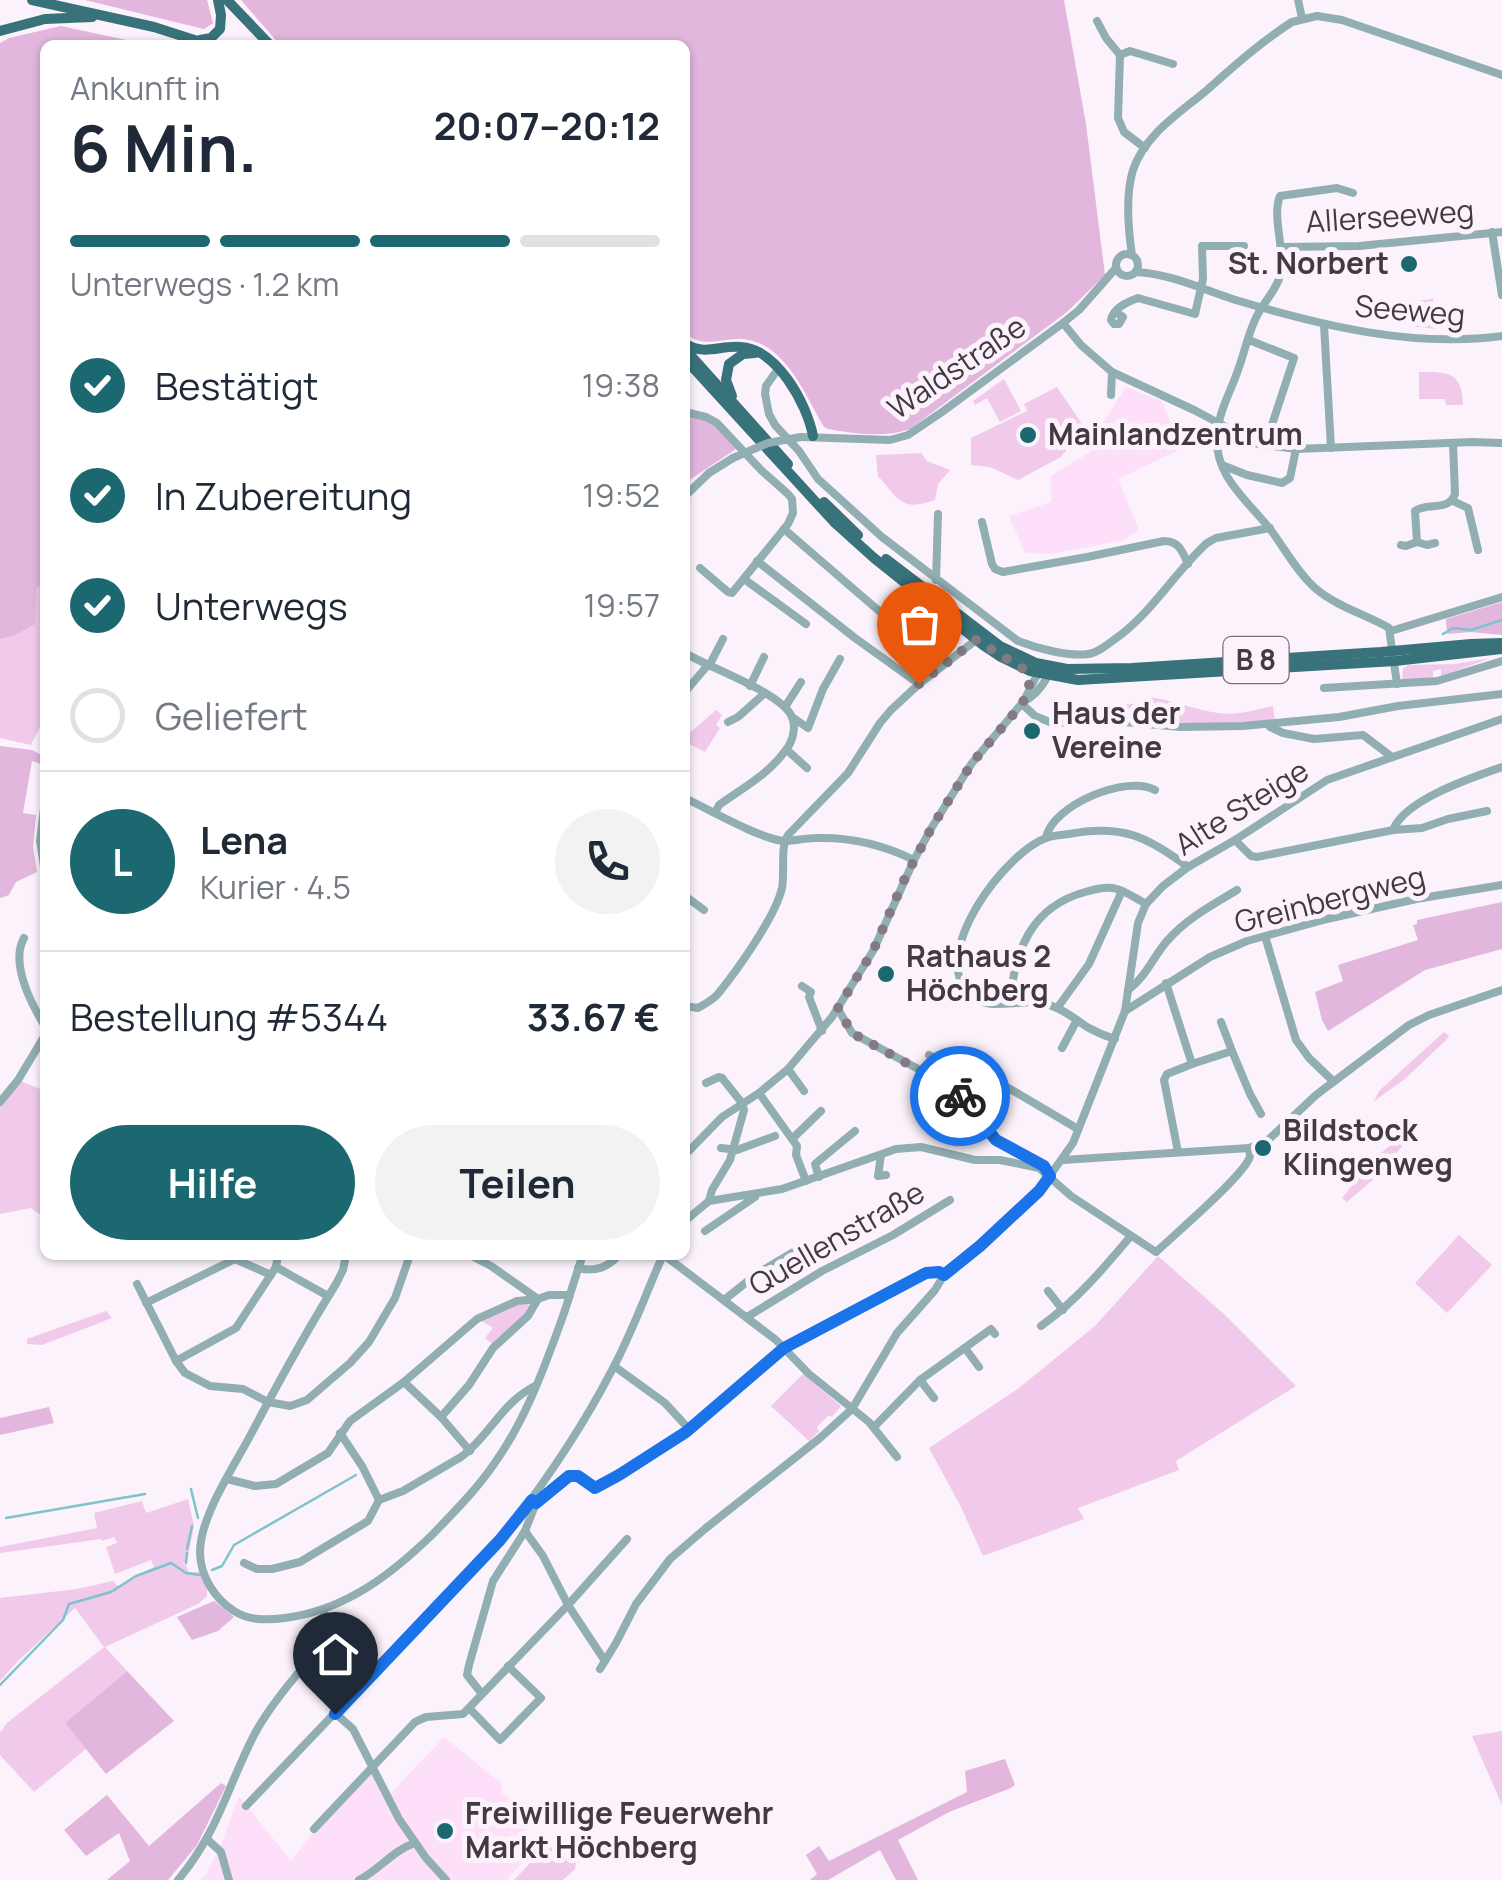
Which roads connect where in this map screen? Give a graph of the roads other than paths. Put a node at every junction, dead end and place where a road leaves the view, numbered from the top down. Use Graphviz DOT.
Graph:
graph roads {
  1 [pos="32,0"];
  2 [pos="218,0"];
  3 [pos="227,0"];
  4 [pos="1298,0"];
  5 [pos="112,17"];
  6 [pos="1302,18"];
  7 [pos="1097,20"];
  8 [pos="0,31"];
  9 [pos="194,40"];
  10 [pos="265,40"];
  11 [pos="1120,55"];
  12 [pos="1173,64"];
  13 [pos="1502,75"];
  14 [pos="1145,148"];
  15 [pos="1353,193"];
  16 [pos="1497,232"];
  17 [pos="1244,246"];
  18 [pos="1282,246"];
  19 [pos="1127,255"];
  20 [pos="1116,268"];
  21 [pos="1137,268"];
  22 [pos="1122,276"];
  23 [pos="1104,284"];
  24 [pos="1201,288"];
  25 [pos="1502,295"];
  26 [pos="1263,307"];
  27 [pos="1116,312"];
  28 [pos="1063,323"];
  29 [pos="1324,325"];
  30 [pos="1502,336"];
  31 [pos="1249,340"];
  32 [pos="690,347"];
  33 [pos="690,352"];
  34 [pos="760,354"];
  35 [pos="690,364"];
  36 [pos="778,369"];
  37 [pos="1112,372"];
  38 [pos="690,376"];
  39 [pos="705,381"];
  40 [pos="1111,395"];
  41 [pos="737,406"];
  42 [pos="690,413"];
  43 [pos="1219,424"];
  44 [pos="806,437"];
  45 [pos="1453,442"];
  46 [pos="1502,444"];
  47 [pos="1265,446"];
  48 [pos="1331,448"];
  49 [pos="1296,449"];
  50 [pos="1222,465"];
  51 [pos="690,491"];
  52 [pos="1453,501"];
  53 [pos="938,514"];
  54 [pos="982,522"];
  55 [pos="1270,528"];
  56 [pos="784,529"];
  57 [pos="1417,542"];
  58 [pos="1435,543"];
  59 [pos="1401,545"];
  60 [pos="1478,550"];
  61 [pos="757,561"];
  62 [pos="1188,564"];
  63 [pos="700,568"];
  64 [pos="744,579"];
  65 [pos="936,580"];
  66 [pos="1502,597"];
  67 [pos="806,624"];
  68 [pos="1391,631"];
  69 [pos="723,639"];
  70 [pos="976,640"];
  71 [pos="1502,646"];
  72 [pos="1380,652"];
  73 [pos="690,656"];
  74 [pos="1395,656"];
  75 [pos="764,657"];
  76 [pos="840,659"];
  77 [pos="1502,661"];
  78 [pos="948,663"];
  79 [pos="708,666"];
  80 [pos="1022,668"];
  81 [pos="1046,670"];
  82 [pos="801,682"];
  83 [pos="919,684"];
  84 [pos="1398,684"];
  85 [pos="690,686"];
  86 [pos="750,686"];
  87 [pos="1030,687"];
  88 [pos="1324,688"];
  89 [pos="765,693"];
  90 [pos="1502,694"];
  91 [pos="1023,703"];
  92 [pos="785,707"];
  93 [pos="792,717"];
  94 [pos="1502,718"];
  95 [pos="728,722"];
  96 [pos="1266,725"];
  97 [pos="808,728"];
  98 [pos="818,734"];
  99 [pos="787,750"];
  100 [pos="1392,757"];
  101 [pos="1502,767"];
  102 [pos="806,768"];
  103 [pos="1155,790"];
  104 [pos="690,800"];
  105 [pos="715,812"];
  106 [pos="1487,812"];
  107 [pos="1393,830"];
  108 [pos="1046,838"];
  109 [pos="1235,840"];
  110 [pos="783,841"];
  111 [pos="914,860"];
  112 [pos="1188,866"];
  113 [pos="1502,886"];
  114 [pos="1237,890"];
  115 [pos="1122,891"];
  116 [pos="690,900"];
  117 [pos="1146,904"];
  118 [pos="704,910"];
  119 [pos="1265,936"];
  120 [pos="24,938"];
  121 [pos="1166,983"];
  122 [pos="802,986"];
  123 [pos="1128,990"];
  124 [pos="1502,990"];
  125 [pos="1010,1003"];
  126 [pos="1058,1007"];
  127 [pos="838,1008"];
  128 [pos="690,1010"];
  129 [pos="1125,1011"];
  130 [pos="40,1016"];
  131 [pos="1077,1020"];
  132 [pos="1222,1022"];
  133 [pos="822,1031"];
  134 [pos="1115,1039"];
  135 [pos="40,1043"];
  136 [pos="1062,1048"];
  137 [pos="1232,1051"];
  138 [pos="928,1054"];
  139 [pos="1192,1064"];
  140 [pos="788,1069"];
  141 [pos="1333,1081"];
  142 [pos="706,1084"];
  143 [pos="804,1091"];
  144 [pos="759,1093"];
  145 [pos="0,1102"];
  146 [pos="742,1102"];
  147 [pos="821,1111"];
  148 [pos="1260,1114"];
  149 [pos="1078,1129"];
  150 [pos="855,1131"];
  151 [pos="775,1136"];
  152 [pos="793,1138"];
  153 [pos="720,1148"];
  154 [pos="733,1148"];
  155 [pos="1248,1148"];
  156 [pos="690,1149"];
  157 [pos="1178,1152"];
  158 [pos="880,1156"];
  159 [pos="1062,1160"];
  160 [pos="886,1175"];
  161 [pos="1050,1176"];
  162 [pos="819,1177"];
  163 [pos="806,1181"];
  164 [pos="740,1200"];
  165 [pos="950,1200"];
  166 [pos="709,1201"];
  167 [pos="690,1217"];
  168 [pos="705,1231"];
  169 [pos="1130,1236"];
  170 [pos="802,1247"];
  171 [pos="225,1260"];
  172 [pos="239,1260"];
  173 [pos="276,1260"];
  174 [pos="345,1260"];
  175 [pos="408,1260"];
  176 [pos="479,1260"];
  177 [pos="580,1260"];
  178 [pos="613,1260"];
  179 [pos="661,1260"];
  180 [pos="670,1260"];
  181 [pos="578,1268"];
  182 [pos="273,1271"];
  183 [pos="944,1275"];
  184 [pos="136,1284"];
  185 [pos="1048,1291"];
  186 [pos="570,1295"];
  187 [pos="328,1296"];
  188 [pos="538,1299"];
  189 [pos="724,1300"];
  190 [pos="146,1304"];
  191 [pos="1062,1310"];
  192 [pos="746,1317"];
  193 [pos="1042,1326"];
  194 [pos="994,1334"];
  195 [pos="784,1348"];
  196 [pos="965,1348"];
  197 [pos="176,1361"];
  198 [pos="614,1366"];
  199 [pos="980,1367"];
  200 [pos="920,1380"];
  201 [pos="404,1382"];
  202 [pos="535,1386"];
  203 [pos="934,1398"];
  204 [pos="268,1402"];
  205 [pos="852,1409"];
  206 [pos="441,1417"];
  207 [pos="874,1427"];
  208 [pos="689,1429"];
  209 [pos="340,1433"];
  210 [pos="470,1451"];
  211 [pos="897,1457"];
  212 [pos="227,1479"];
  213 [pos="378,1500"];
  214 [pos="534,1501"];
  215 [pos="525,1531"];
  216 [pos="627,1539"];
  217 [pos="244,1563"];
  218 [pos="568,1605"];
  219 [pos="323,1610"];
  220 [pos="508,1666"];
  221 [pos="482,1694"];
  222 [pos="469,1708"];
  223 [pos="335,1714"];
  224 [pos="372,1765"];
  225 [pos="246,1806"];
  226 [pos="314,1828"];
  227 [pos="208,1840"];
  228 [pos="415,1843"];
  229 [pos="439,1878"];
  230 [pos="178,1880"];
  231 [pos="229,1880"];
  232 [pos="358,1880"];
  1 -- 5 [label="main road"];
  2 -- 9 [label="main road"];
  3 -- 10 [label="main road"];
  4 -- 6 [label="street"];
  5 -- 8 [label="main road"];
  5 -- 9 [label="main road"];
  6 -- 13 [label="street"];
  6 -- 14 [label="street"];
  7 -- 11 [label="street"];
  11 -- 12 [label="street"];
  11 -- 14 [label="street"];
  14 -- 19 [label="street"];
  15 -- 18 [label="street"];
  16 -- 18 [label="street, Allerseeweg"];
  16 -- 25 [label="street"];
  17 -- 24 [label="street"];
  18 -- 26 [label="street"];
  19 -- 20 [label="street"];
  19 -- 21 [label="street"];
  20 -- 22 [label="street"];
  20 -- 23 [label="street, Waldstraße"];
  21 -- 22 [label="street"];
  21 -- 24 [label="street, Seeweg"];
  22 -- 23 [label="street, Waldstraße"];
  23 -- 28 [label="street, Waldstraße"];
  24 -- 26 [label="street, Seeweg"];
  24 -- 27 [label="street"];
  26 -- 29 [label="street, Seeweg"];
  26 -- 31 [label="street"];
  28 -- 37 [label="street"];
  28 -- 44 [label="street, Waldstraße"];
  29 -- 30 [label="street, Seeweg"];
  29 -- 48 [label="street"];
  31 -- 43 [label="street"];
  31 -- 47 [label="street"];
  32 -- 34 [label="main road"];
  33 -- 41 [label="main road, B 8"];
  34 -- 36 [label="main road"];
  34 -- 41 [label="main road"];
  35 -- 39 [label="main road, B 8"];
  36 -- 44 [label="main road"];
  36 -- 65 [label="street"];
  37 -- 40 [label="street"];
  37 -- 43 [label="street"];
  38 -- 39 [label="main road"];
  39 -- 70 [label="main road, B 8"];
  41 -- 81 [label="main road, B 8"];
  42 -- 56 [label="street"];
  43 -- 47 [label="street"];
  43 -- 50 [label="street"];
  44 -- 51 [label="street, Waldstraße, bridge"];
  45 -- 46 [label="street"];
  45 -- 48 [label="street"];
  45 -- 52 [label="street"];
  47 -- 49 [label="street"];
  48 -- 49 [label="street"];
  49 -- 50 [label="street"];
  50 -- 55 [label="street"];
  52 -- 57 [label="street"];
  52 -- 60 [label="street"];
  53 -- 65 [label="street"];
  54 -- 62 [label="street"];
  55 -- 62 [label="street"];
  55 -- 68 [label="street"];
  56 -- 61 [label="street"];
  56 -- 78 [label="street"];
  57 -- 58 [label="street"];
  57 -- 59 [label="street"];
  61 -- 64 [label="street"];
  61 -- 83 [label="street"];
  62 -- 65 [label="street"];
  63 -- 64 [label="street"];
  64 -- 67 [label="street"];
  66 -- 68 [label="street"];
  68 -- 72 [label="street"];
  68 -- 74 [label="street"];
  69 -- 79 [label="street"];
  70 -- 78 [label="street"];
  70 -- 80 [label="main road, B 8"];
  71 -- 74 [label="main road, B 8"];
  71 -- 74 [label="main road, B 8"];
  72 -- 74 [label="main road, B 8"];
  72 -- 81 [label="main road, B 8"];
  73 -- 79 [label="street"];
  74 -- 81 [label="main road, B 8"];
  74 -- 84 [label="street"];
  75 -- 86 [label="street"];
  76 -- 97 [label="street"];
  77 -- 84 [label="street"];
  78 -- 83 [label="street"];
  79 -- 85 [label="street"];
  79 -- 86 [label="street"];
  80 -- 81 [label="main road, B 8"];
  80 -- 87 [label="street"];
  81 -- 87 [label="street"];
  81 -- 91 [label="street"];
  82 -- 92 [label="street"];
  83 -- 110 [label="street"];
  84 -- 88 [label="street"];
  86 -- 89 [label="street"];
  87 -- 91 [label="street"];
  89 -- 92 [label="street"];
  89 -- 95 [label="street"];
  90 -- 96 [label="street"];
  91 -- 96 [label="street"];
  91 -- 111 [label="street"];
  92 -- 93 [label="street"];
  93 -- 97 [label="street"];
  93 -- 99 [label="street"];
  94 -- 100 [label="street, Alte Steige"];
  96 -- 100 [label="street"];
  97 -- 98 [label="street"];
  99 -- 102 [label="street"];
  99 -- 105 [label="street"];
  100 -- 109 [label="street, Alte Steige"];
  101 -- 107 [label="street"];
  103 -- 108 [label="street"];
  104 -- 105 [label="street"];
  105 -- 110 [label="street"];
  106 -- 107 [label="street"];
  107 -- 109 [label="street"];
  108 -- 112 [label="street"];
  108 -- 125 [label="street"];
  109 -- 112 [label="street, Alte Steige"];
  110 -- 111 [label="street"];
  110 -- 128 [label="street"];
  111 -- 127 [label="street"];
  112 -- 117 [label="street, Alte Steige"];
  113 -- 119 [label="street, Greinbergweg"];
  114 -- 123 [label="street"];
  115 -- 117 [label="street"];
  115 -- 125 [label="street"];
  115 -- 126 [label="street"];
  116 -- 118 [label="street"];
  117 -- 123 [label="street"];
  119 -- 121 [label="street, Greinbergweg"];
  119 -- 141 [label="street"];
  120 -- 130 [label="street"];
  121 -- 129 [label="street, Greinbergweg"];
  121 -- 139 [label="street"];
  122 -- 133 [label="street"];
  123 -- 129 [label="street"];
  124 -- 141 [label="street"];
  125 -- 126 [label="street"];
  126 -- 131 [label="street"];
  127 -- 133 [label="street"];
  127 -- 161 [label="street"];
  129 -- 134 [label="street"];
  131 -- 134 [label="street"];
  131 -- 136 [label="street"];
  132 -- 137 [label="street"];
  133 -- 140 [label="street"];
  134 -- 149 [label="street"];
  135 -- 145 [label="street"];
  137 -- 139 [label="street"];
  137 -- 148 [label="street"];
  138 -- 149 [label="street"];
  139 -- 157 [label="street"];
  140 -- 143 [label="street"];
  140 -- 144 [label="street"];
  141 -- 155 [label="street"];
  142 -- 146 [label="street"];
  144 -- 146 [label="street"];
  144 -- 152 [label="street"];
  146 -- 154 [label="street"];
  146 -- 156 [label="street"];
  147 -- 152 [label="street"];
  149 -- 159 [label="street"];
  150 -- 162 [label="street"];
  151 -- 154 [label="street"];
  152 -- 163 [label="street"];
  153 -- 154 [label="street"];
  154 -- 166 [label="street"];
  155 -- 157 [label="street"];
  155 -- 169 [label="street"];
  157 -- 159 [label="street"];
  158 -- 160 [label="street"];
  158 -- 161 [label="street"];
  158 -- 162 [label="street"];
  159 -- 161 [label="street"];
  161 -- 169 [label="street"];
  161 -- 183 [label="street"];
  162 -- 163 [label="street"];
  163 -- 164 [label="street"];
  164 -- 166 [label="street"];
  164 -- 168 [label="street"];
  165 -- 192 [label="street, Quellenstraße"];
  166 -- 167 [label="street"];
  169 -- 191 [label="street"];
  170 -- 189 [label="street"];
  171 -- 190 [label="street"];
  172 -- 182 [label="street"];
  173 -- 182 [label="street"];
  174 -- 187 [label="street"];
  175 -- 204 [label="street"];
  176 -- 188 [label="street"];
  177 -- 181 [label="street"];
  178 -- 181 [label="street"];
  179 -- 198 [label="street"];
  180 -- 189 [label="street"];
  181 -- 186 [label="street"];
  182 -- 187 [label="street"];
  182 -- 197 [label="street"];
  183 -- 195 [label="street"];
  183 -- 205 [label="street"];
  184 -- 190 [label="street"];
  185 -- 191 [label="street"];
  186 -- 188 [label="street"];
  186 -- 202 [label="street"];
  187 -- 204 [label="street"];
  188 -- 201 [label="street"];
  188 -- 206 [label="street"];
  189 -- 192 [label="street"];
  190 -- 197 [label="street"];
  191 -- 193 [label="street"];
  192 -- 195 [label="street"];
  194 -- 196 [label="street"];
  195 -- 205 [label="street"];
  195 -- 208 [label="street"];
  196 -- 199 [label="street"];
  196 -- 200 [label="street"];
  197 -- 204 [label="street"];
  198 -- 208 [label="street"];
  198 -- 214 [label="street"];
  200 -- 203 [label="street"];
  200 -- 207 [label="street"];
  201 -- 206 [label="street"];
  201 -- 209 [label="street"];
  202 -- 210 [label="street"];
  202 -- 219 [label="street"];
  204 -- 212 [label="street"];
  205 -- 207 [label="street"];
  205 -- 218 [label="street"];
  206 -- 210 [label="street"];
  207 -- 211 [label="street"];
  208 -- 214 [label="street"];
  209 -- 212 [label="street"];
  209 -- 213 [label="street"];
  210 -- 213 [label="street"];
  212 -- 219 [label="street"];
  213 -- 217 [label="street"];
  214 -- 215 [label="street"];
  214 -- 223 [label="street"];
  215 -- 218 [label="street"];
  215 -- 221 [label="street"];
  216 -- 218 [label="street"];
  218 -- 220 [label="street"];
  219 -- 227 [label="street"];
  220 -- 221 [label="street"];
  220 -- 222 [label="street"];
  221 -- 222 [label="street"];
  222 -- 224 [label="street"];
  223 -- 224 [label="street"];
  223 -- 225 [label="street"];
  224 -- 226 [label="street"];
  224 -- 228 [label="street"];
  227 -- 230 [label="street"];
  227 -- 231 [label="street"];
  228 -- 229 [label="street"];
  228 -- 232 [label="street"];
}
